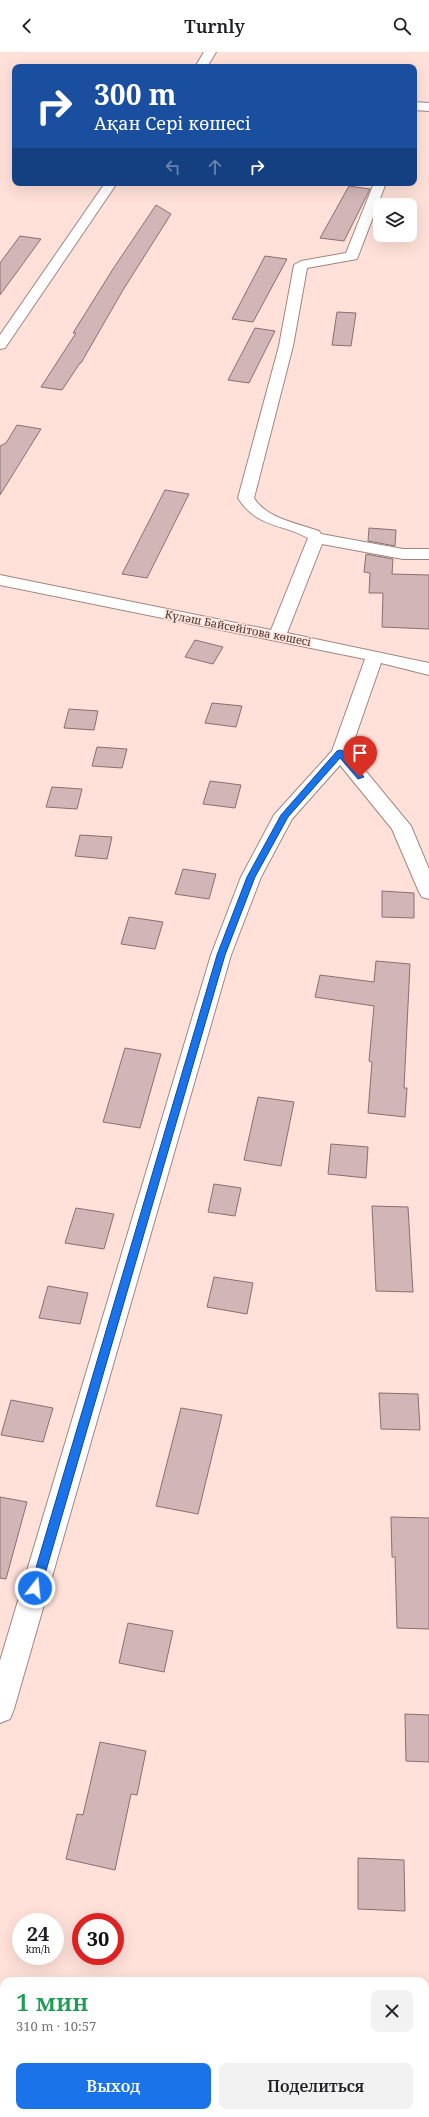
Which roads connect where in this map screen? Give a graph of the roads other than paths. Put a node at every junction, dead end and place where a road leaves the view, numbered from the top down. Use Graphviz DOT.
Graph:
graph roads {
  1 [pos="210,52"];
  2 [pos="203,64"];
  3 [pos="417,106"];
  4 [pos="429,107"];
  5 [pos="109,186"];
  6 [pos="379,186"];
  7 [pos="0,345"];
  8 [pos="316,538"];
  9 [pos="429,554"];
  10 [pos="0,580"];
  11 [pos="277,636"];
  12 [pos="375,656"];
  13 [pos="429,669"];
  14 [pos="340,753"];
  15 [pos="429,892"];
  16 [pos="0,1709"];
  1 -- 2 [label="street"];
  3 -- 4 [label="street"];
  5 -- 7 [label="street"];
  6 -- 8 [label="street"];
  8 -- 9 [label="street"];
  8 -- 11 [label="street"];
  10 -- 11 [label="street, Күләш Байсейітова көшесі"];
  11 -- 12 [label="street, Күләш Байсейітова көшесі"];
  12 -- 13 [label="street, Күләш Байсейітова көшесі"];
  12 -- 14 [label="street"];
  14 -- 15 [label="street"];
  14 -- 16 [label="street"];
}
